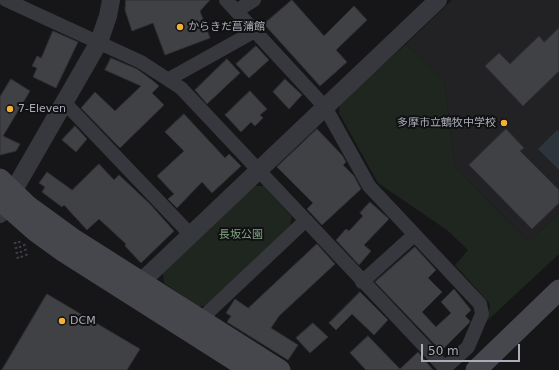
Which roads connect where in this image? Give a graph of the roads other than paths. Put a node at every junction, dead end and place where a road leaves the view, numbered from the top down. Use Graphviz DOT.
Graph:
graph roads {
  1 [pos="6,0"];
  2 [pos="111,0"];
  3 [pos="226,0"];
  4 [pos="254,0"];
  5 [pos="438,0"];
  6 [pos="236,11"];
  7 [pos="255,31"];
  8 [pos="99,42"];
  9 [pos="169,79"];
  10 [pos="65,104"];
  11 [pos="324,107"];
  12 [pos="258,169"];
  13 [pos="4,198"];
  14 [pos="305,221"];
  15 [pos="190,234"];
  16 [pos="414,235"];
  17 [pos="141,282"];
  18 [pos="362,282"];
  19 [pos="559,290"];
  20 [pos="200,320"];
  21 [pos="250,370"];
  22 [pos="280,370"];
  23 [pos="476,370"];
  1 -- 8 [label="street"];
  2 -- 8 [label="street"];
  3 -- 6 [label="street"];
  4 -- 6 [label="street"];
  5 -- 11 [label="street"];
  6 -- 7 [label="street"];
  7 -- 9 [label="street"];
  7 -- 11 [label="street"];
  8 -- 9 [label="street"];
  8 -- 10 [label="street"];
  9 -- 12 [label="street"];
  10 -- 13 [label="street"];
  10 -- 15 [label="street"];
  11 -- 12 [label="street"];
  11 -- 16 [label="street"];
  12 -- 14 [label="street"];
  12 -- 15 [label="street"];
  13 -- 17 [label="main road"];
  13 -- 21 [label="main road"];
  14 -- 18 [label="street"];
  14 -- 20 [label="street"];
  15 -- 17 [label="street"];
  16 -- 18 [label="street"];
  16 -- 18 [label="street"];
  17 -- 20 [label="main road"];
  19 -- 23 [label="main road"];
  20 -- 22 [label="main road"];
}
